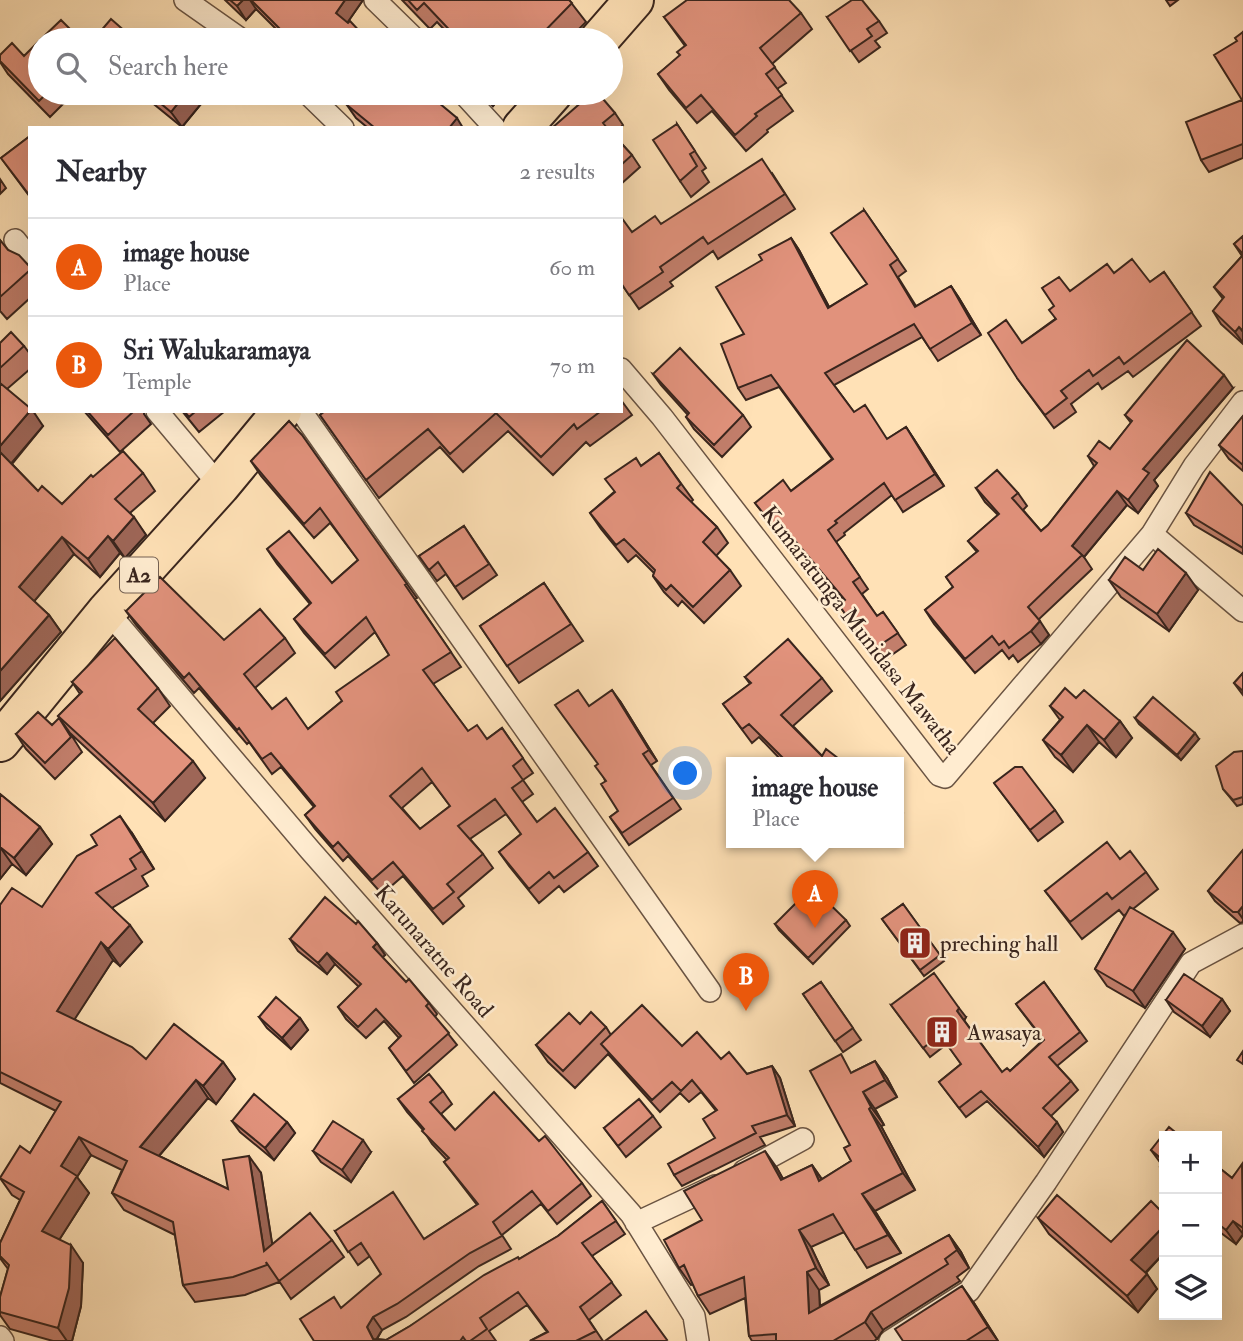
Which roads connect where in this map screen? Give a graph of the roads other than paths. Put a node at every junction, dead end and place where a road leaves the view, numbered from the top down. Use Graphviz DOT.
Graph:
graph roads {
  1 [pos="185,0"];
  2 [pos="375,0"];
  3 [pos="635,0"];
  4 [pos="225,28"];
  5 [pos="404,28"];
  6 [pos="610,28"];
  7 [pos="319,105"];
  8 [pos="474,105"];
  9 [pos="542,105"];
  10 [pos="341,126"];
  11 [pos="493,126"];
  12 [pos="524,126"];
  13 [pos="15,240"];
  14 [pos="28,256"];
  15 [pos="623,371"];
  16 [pos="1243,402"];
  17 [pos="159,413"];
  18 [pos="280,413"];
  19 [pos="303,413"];
  20 [pos="220,486"];
  21 [pos="1152,534"];
  22 [pos="107,611"];
  23 [pos="1243,611"];
  24 [pos="0,742"];
  25 [pos="1243,935"];
  26 [pos="710,991"];
  27 [pos="803,1139"];
  28 [pos="614,1195"];
  29 [pos="596,1210"];
  30 [pos="636,1223"];
  31 [pos="698,1341"];
  32 [pos="890,1341"];
  1 -- 4 [label="street"];
  2 -- 5 [label="street"];
  3 -- 6 [label="highway"];
  7 -- 10 [label="street"];
  8 -- 11 [label="street"];
  9 -- 12 [label="highway"];
  13 -- 14 [label="street"];
  15 -- 21 [label="street, Kumaratunga Munidasa Mawatha"];
  16 -- 21 [label="street, Kumaratunga Munidasa Mawatha"];
  17 -- 20 [label="street"];
  18 -- 20 [label="highway, A2"];
  19 -- 26 [label="street"];
  20 -- 22 [label="highway, A2"];
  21 -- 23 [label="street"];
  22 -- 24 [label="highway, A2"];
  22 -- 28 [label="street, Karunaratne Road"];
  25 -- 32 [label="street"];
  27 -- 30 [label="street"];
  28 -- 29 [label="street"];
  28 -- 30 [label="street, Karunaratne Road"];
  30 -- 31 [label="street, Karunaratne Road"];
}
